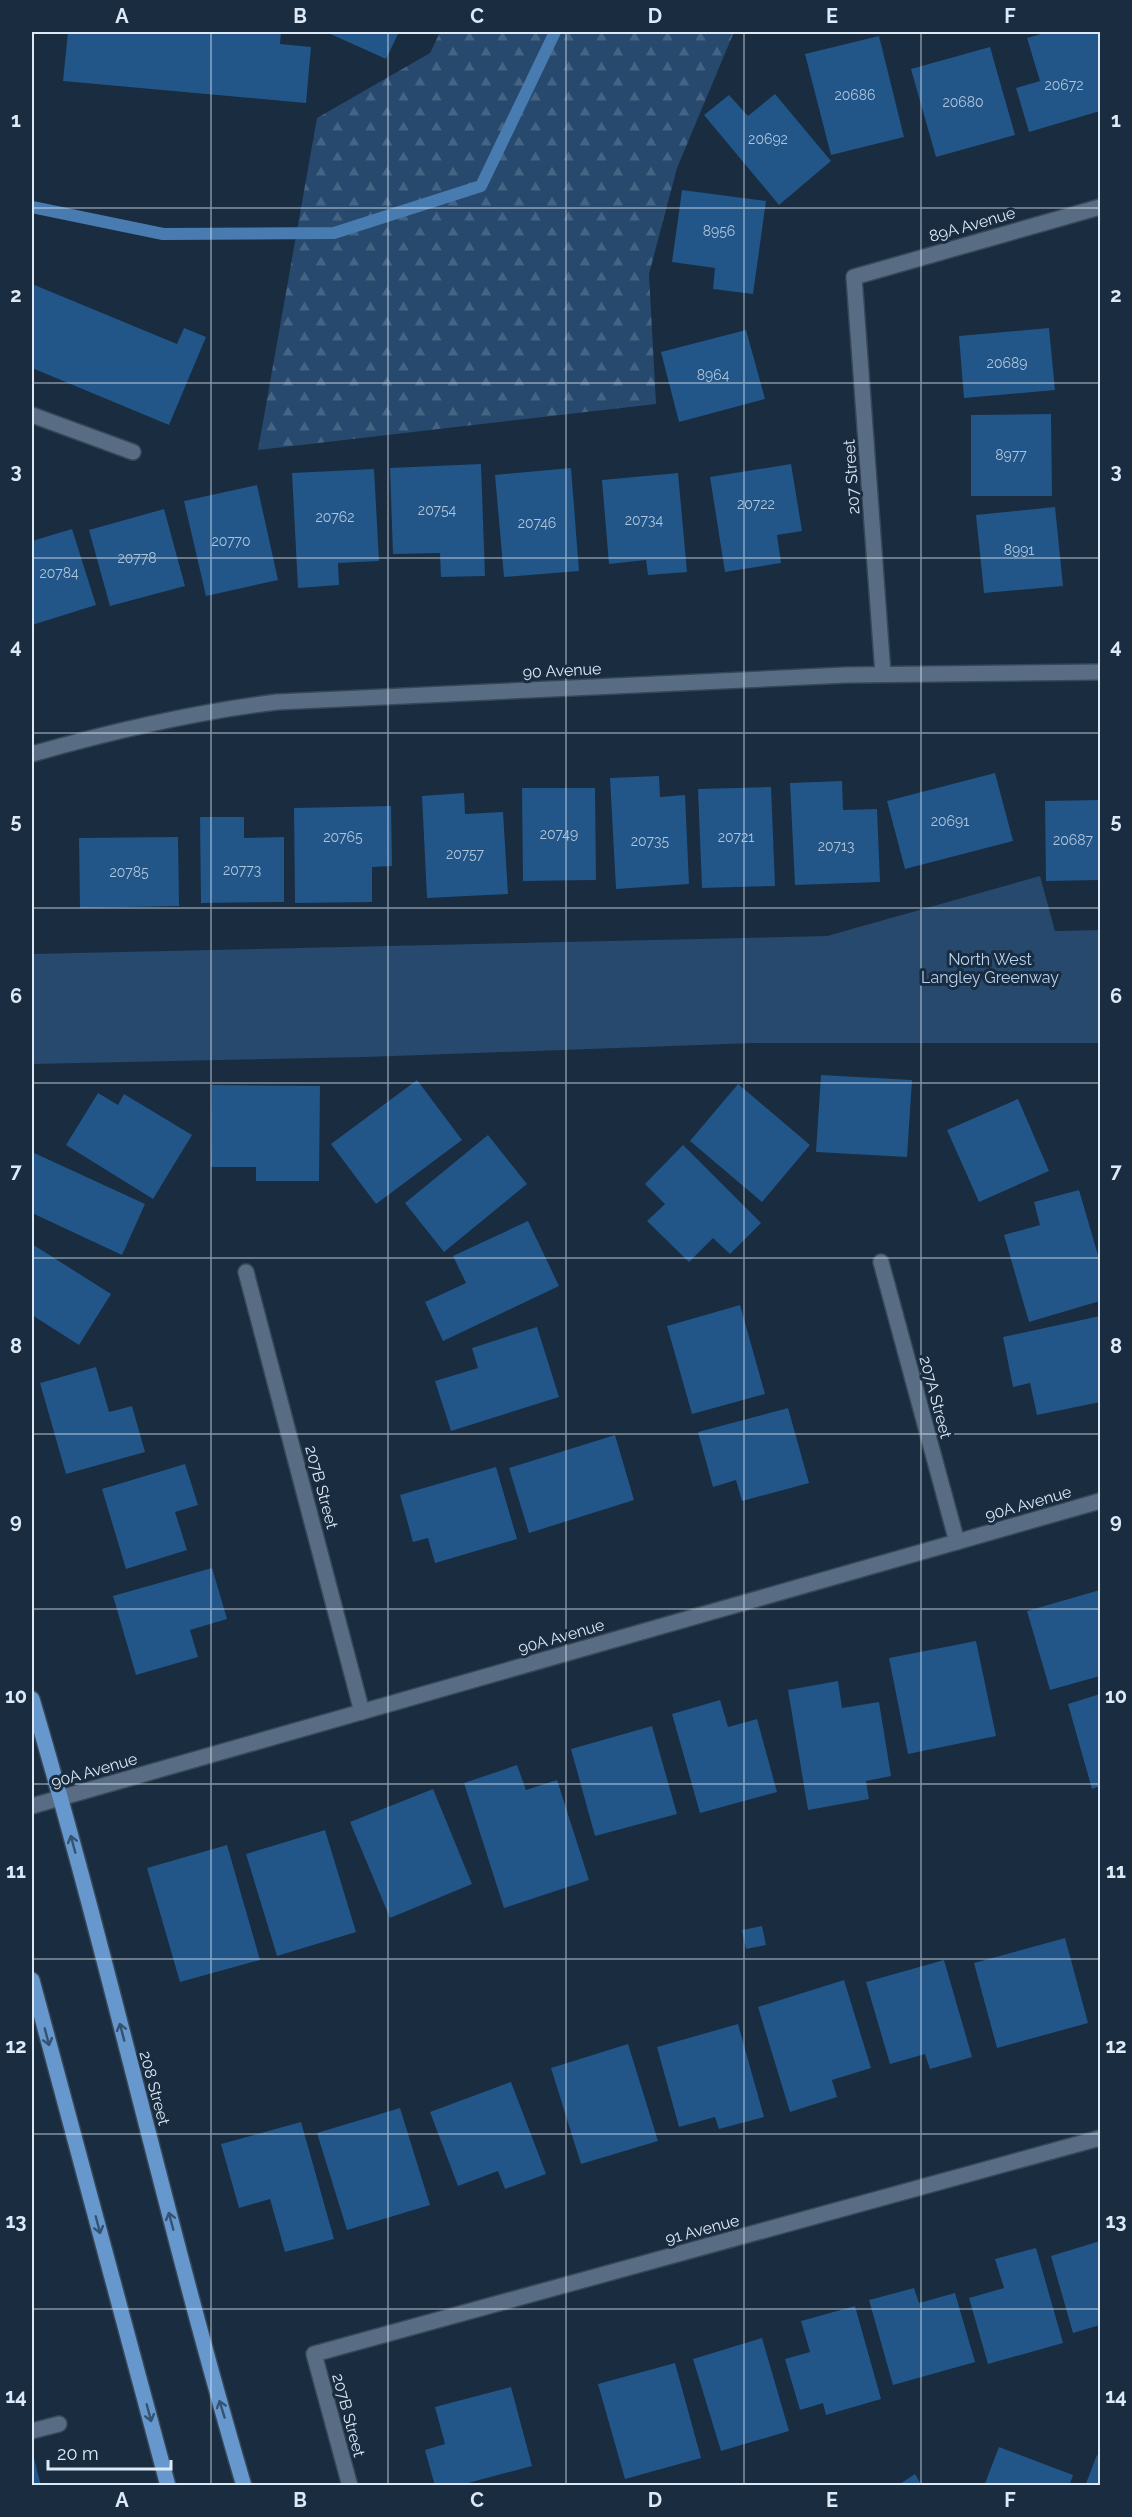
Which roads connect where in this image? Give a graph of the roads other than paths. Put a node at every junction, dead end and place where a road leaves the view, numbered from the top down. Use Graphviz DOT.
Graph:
graph roads {
  1 [pos="1101,207"];
  2 [pos="854,277"];
  3 [pos="32,415"];
  4 [pos="133,452"];
  5 [pos="1101,672"];
  6 [pos="883,674"];
  7 [pos="32,754"];
  8 [pos="881,1262"];
  9 [pos="246,1272"];
  10 [pos="1101,1501"];
  11 [pos="957,1542"];
  12 [pos="32,1699"];
  13 [pos="363,1712"];
  14 [pos="61,1798"];
  15 [pos="32,1806"];
  16 [pos="32,1980"];
  17 [pos="1101,2138"];
  18 [pos="314,2354"];
  19 [pos="59,2424"];
  20 [pos="32,2431"];
  21 [pos="168,2486"];
  22 [pos="244,2486"];
  23 [pos="350,2486"];
  1 -- 2 [label="street, 89A Avenue"];
  2 -- 6 [label="street, 207 Street"];
  3 -- 4 [label="street"];
  5 -- 6 [label="street, 90 Avenue"];
  6 -- 7 [label="street, 90 Avenue"];
  8 -- 11 [label="street, 207A Street"];
  9 -- 13 [label="street, 207B Street"];
  10 -- 11 [label="street, 90A Avenue"];
  11 -- 13 [label="street, 90A Avenue"];
  12 -- 14 [label="main road, 208 Street"];
  13 -- 14 [label="street, 90A Avenue"];
  14 -- 15 [label="street, 90A Avenue"];
  22 -- 14 [label="main road, 208 Street, one-way"];
  16 -- 21 [label="main road, one-way"];
  17 -- 18 [label="street, 91 Avenue"];
  18 -- 23 [label="street, 207B Street"];
  19 -- 20 [label="street"];
}
